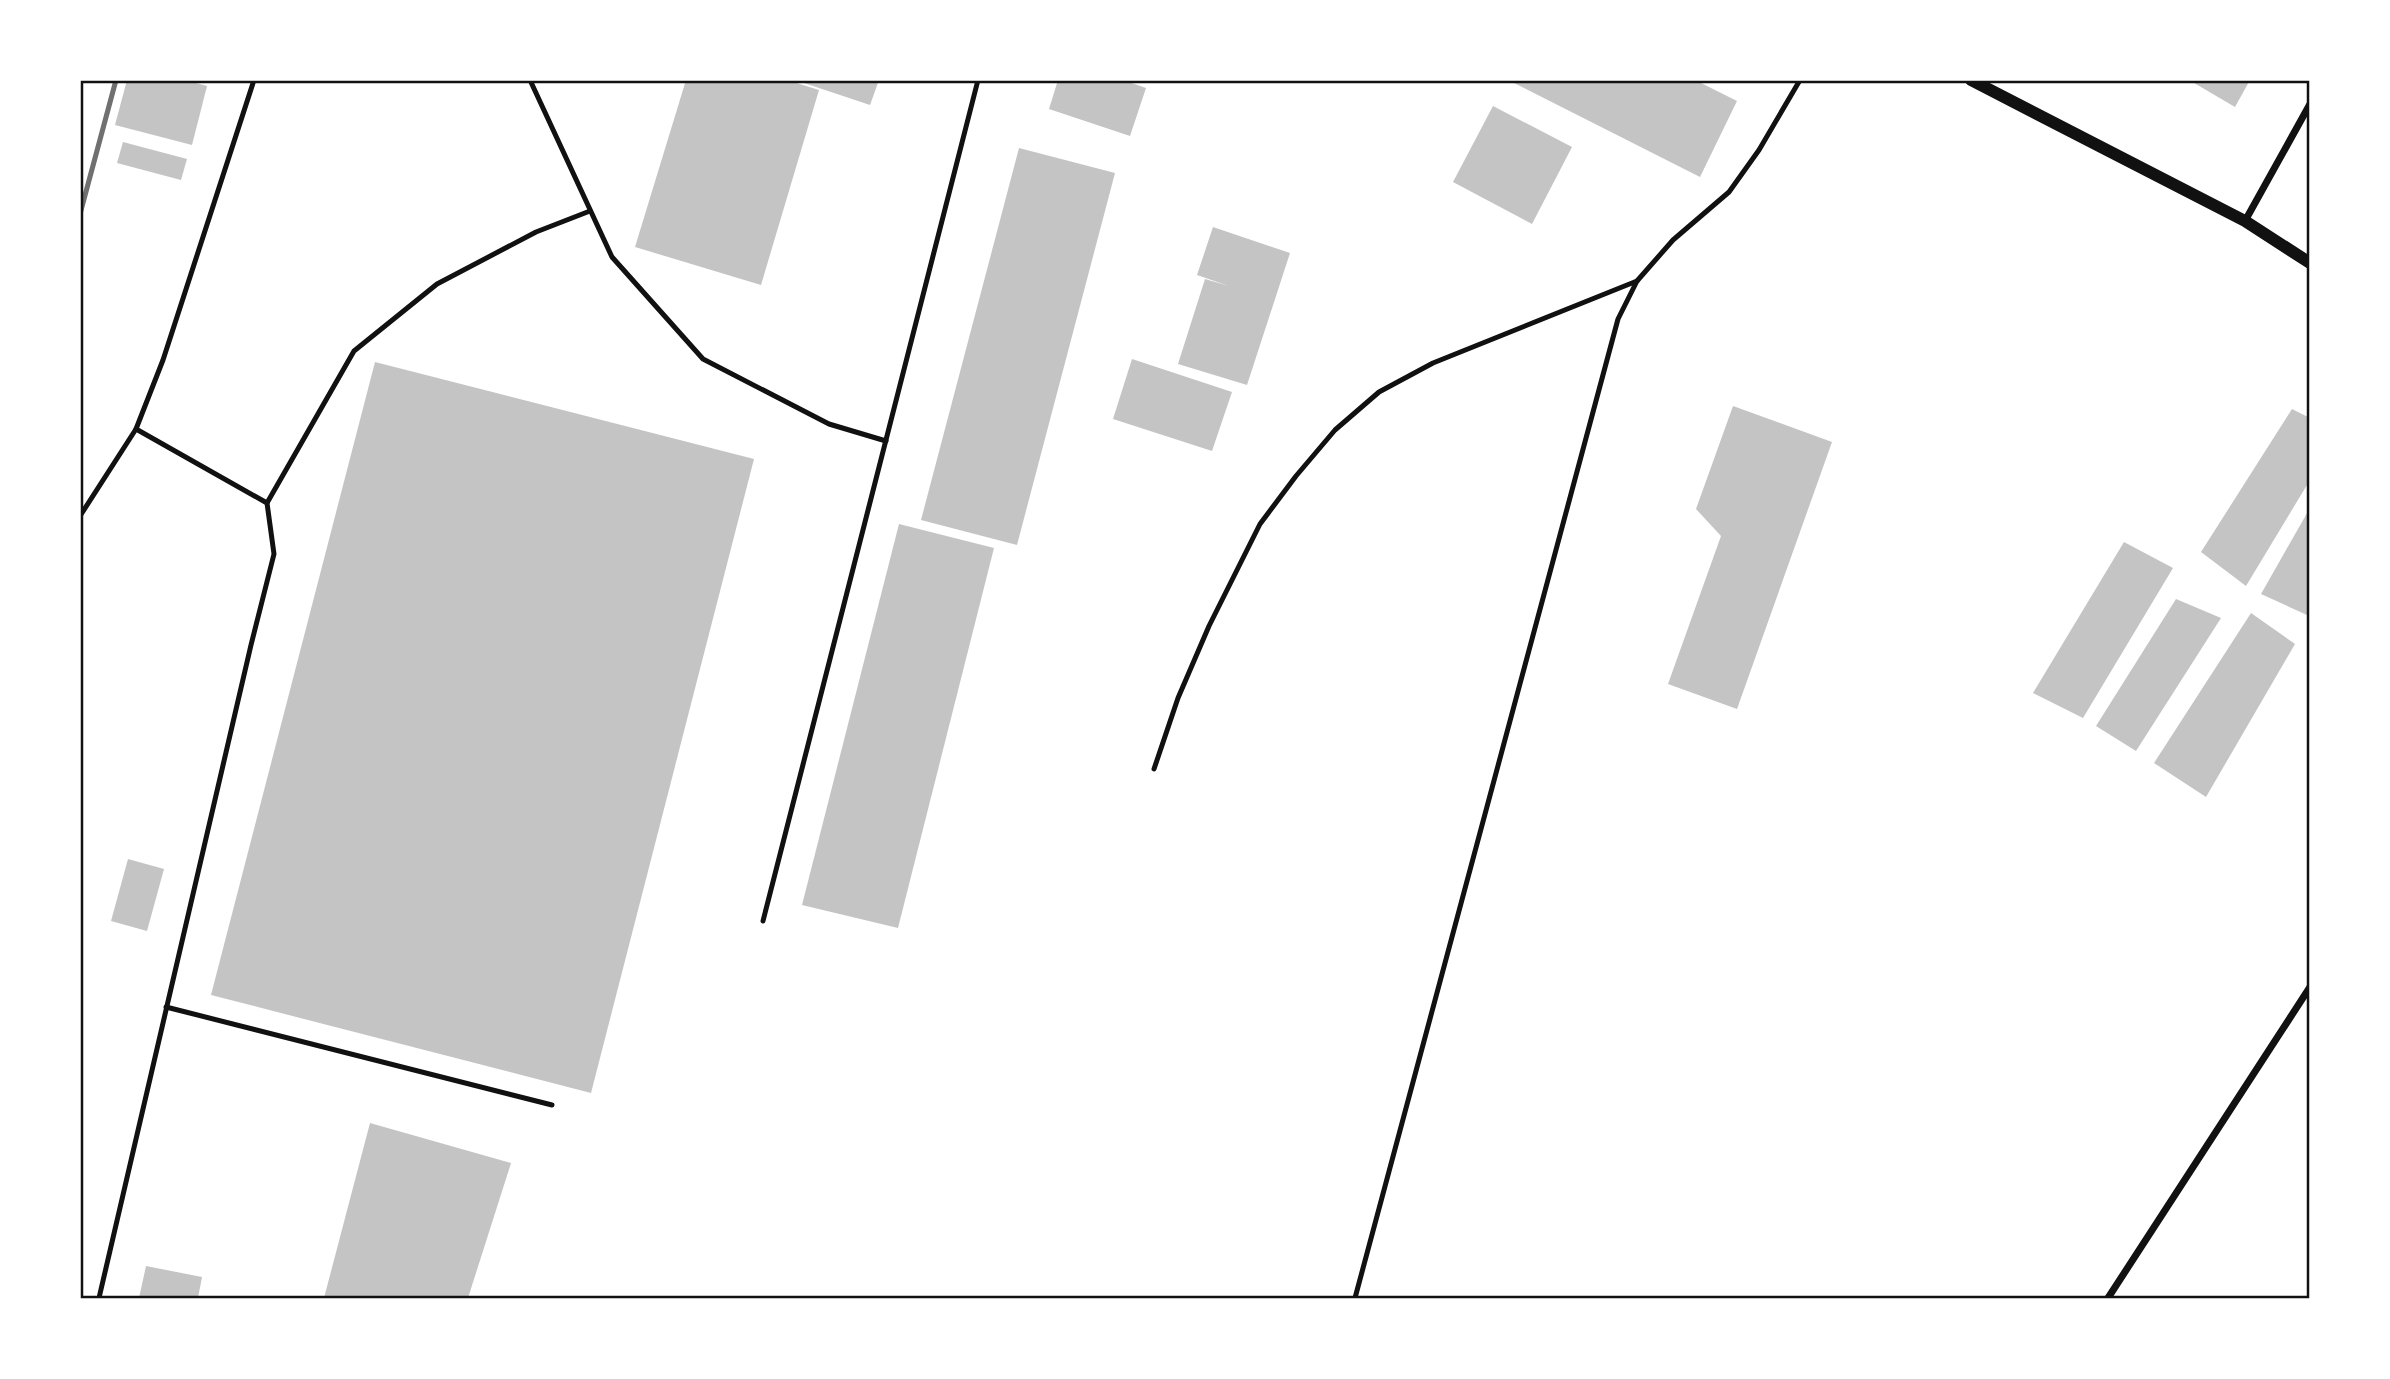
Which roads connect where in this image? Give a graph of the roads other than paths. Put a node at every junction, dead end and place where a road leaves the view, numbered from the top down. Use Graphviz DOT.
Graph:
graph roads {
  1 [pos="254,80"];
  2 [pos="530,80"];
  3 [pos="978,80"];
  4 [pos="1800,80"];
  5 [pos="1971,80"];
  6 [pos="2309,104"];
  7 [pos="590,211"];
  8 [pos="2245,221"];
  9 [pos="2309,263"];
  10 [pos="1637,281"];
  11 [pos="136,429"];
  12 [pos="886,441"];
  13 [pos="267,503"];
  14 [pos="80,516"];
  15 [pos="1154,769"];
  16 [pos="763,921"];
  17 [pos="2309,987"];
  18 [pos="166,1007"];
  19 [pos="552,1105"];
  20 [pos="99,1298"];
  21 [pos="1355,1298"];
  22 [pos="2108,1298"];
  1 -- 11 [label="lane"];
  2 -- 7 [label="lane"];
  3 -- 12 [label="lane"];
  4 -- 10 [label="lane"];
  5 -- 8 [label="street"];
  6 -- 8 [label="street"];
  7 -- 12 [label="lane"];
  7 -- 13 [label="lane"];
  8 -- 9 [label="street"];
  10 -- 15 [label="lane"];
  10 -- 21 [label="lane"];
  11 -- 13 [label="lane"];
  11 -- 14 [label="lane"];
  12 -- 16 [label="lane"];
  13 -- 18 [label="lane"];
  17 -- 22 [label="street"];
  18 -- 19 [label="lane"];
  18 -- 20 [label="lane"];
}
